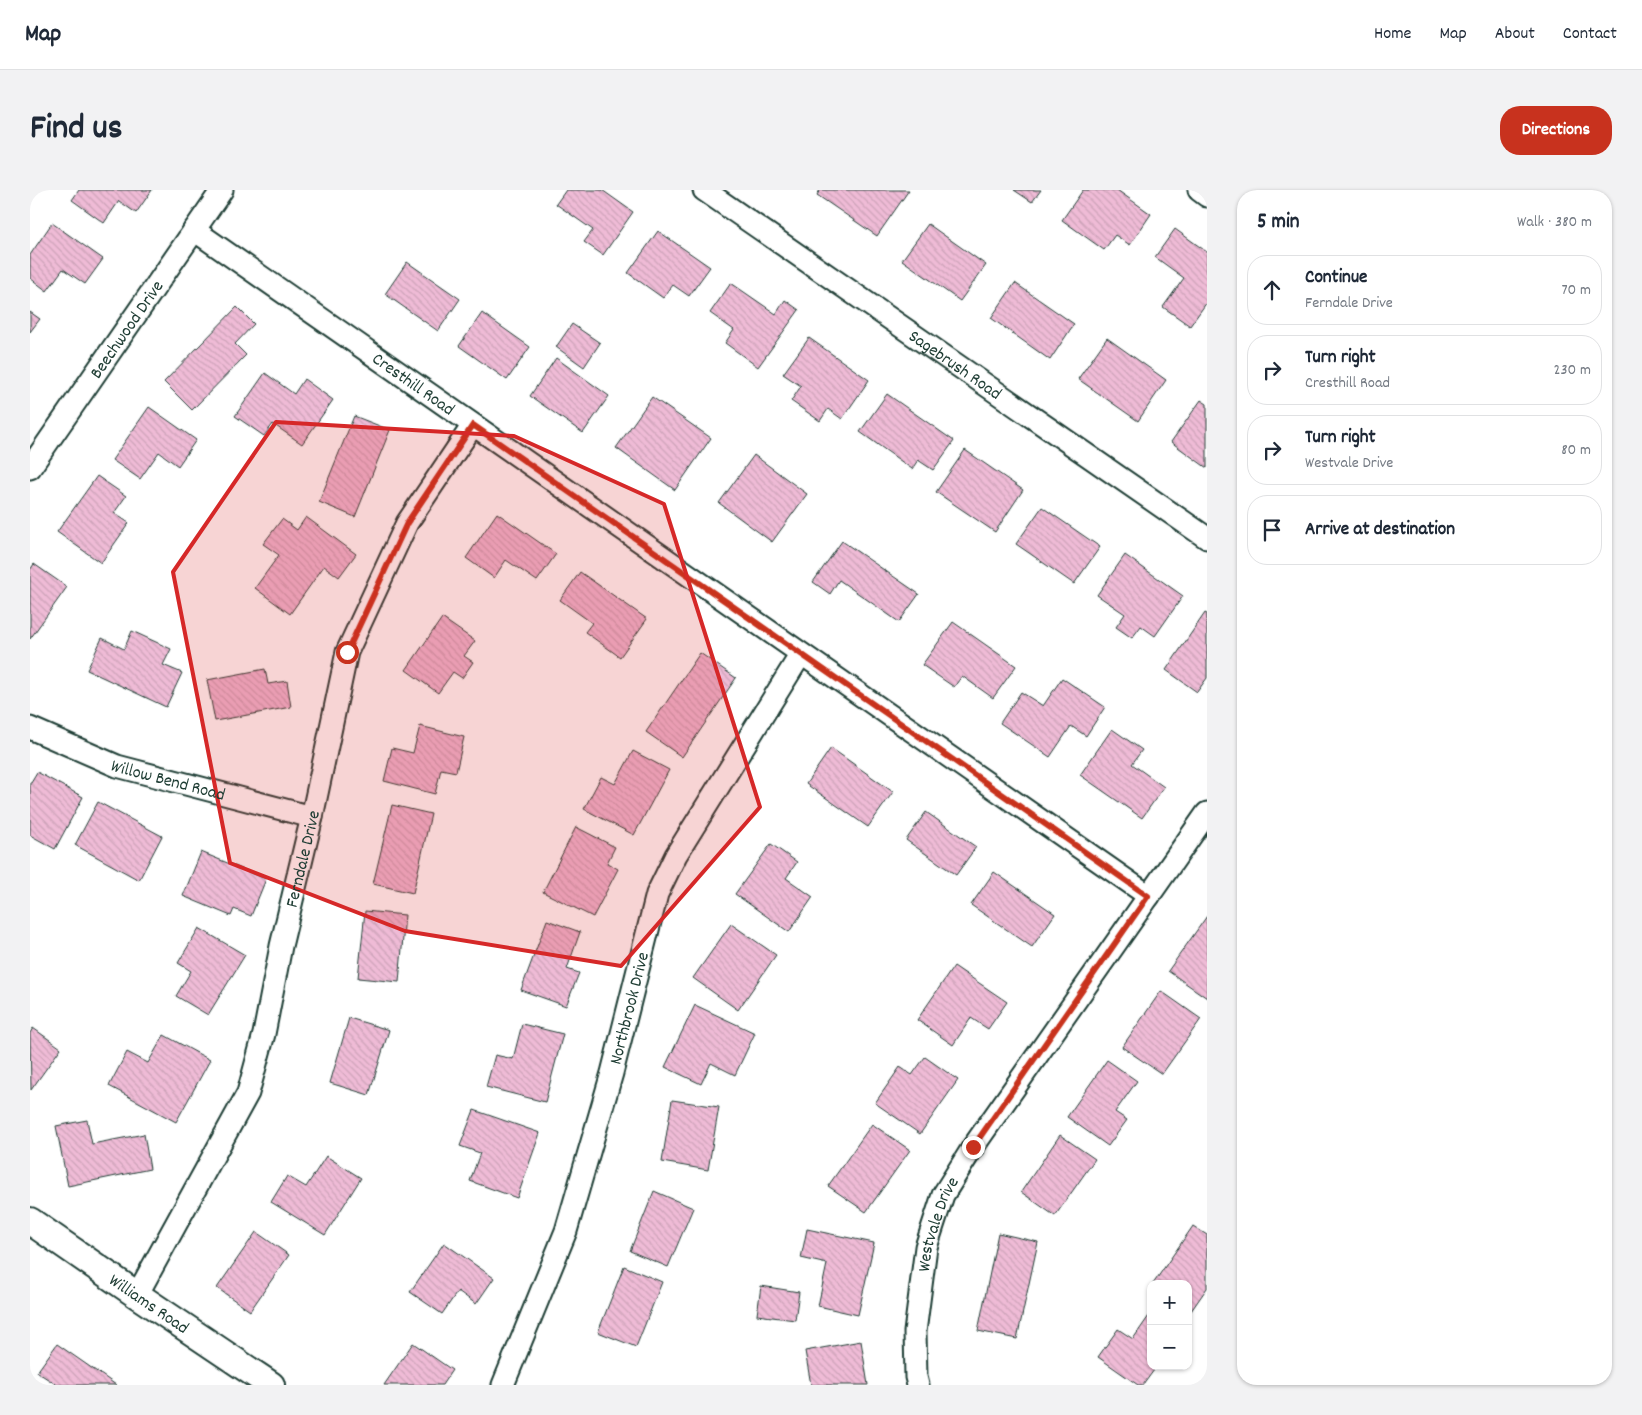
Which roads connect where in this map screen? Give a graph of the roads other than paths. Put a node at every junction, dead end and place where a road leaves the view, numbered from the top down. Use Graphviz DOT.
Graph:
graph roads {
  1 [pos="222,190"];
  2 [pos="704,190"];
  3 [pos="1199,190"];
  4 [pos="1207,196"];
  5 [pos="194,230"];
  6 [pos="473,425"];
  7 [pos="30,468"];
  8 [pos="1207,538"];
  9 [pos="801,654"];
  10 [pos="30,728"];
  11 [pos="1207,813"];
  12 [pos="312,817"];
  13 [pos="1148,896"];
  14 [pos="30,1221"];
  15 [pos="137,1295"];
  16 [pos="270,1385"];
  17 [pos="503,1385"];
  18 [pos="918,1385"];
  1 -- 5 [label="street, Beechwood Drive"];
  2 -- 8 [label="street, Sagebrush Road"];
  3 -- 4 [label="street"];
  5 -- 6 [label="street, Cresthill Road"];
  5 -- 7 [label="street, Beechwood Drive"];
  6 -- 9 [label="street, Cresthill Road"];
  6 -- 12 [label="street, Ferndale Drive"];
  9 -- 13 [label="street, Cresthill Road"];
  9 -- 17 [label="street, Northbrook Drive"];
  10 -- 12 [label="street, Willow Bend Road"];
  11 -- 13 [label="street, Westvale Drive"];
  12 -- 15 [label="street, Ferndale Drive"];
  13 -- 18 [label="street, Westvale Drive"];
  14 -- 15 [label="street, Williams Road"];
  15 -- 16 [label="street, Williams Road"];
}
